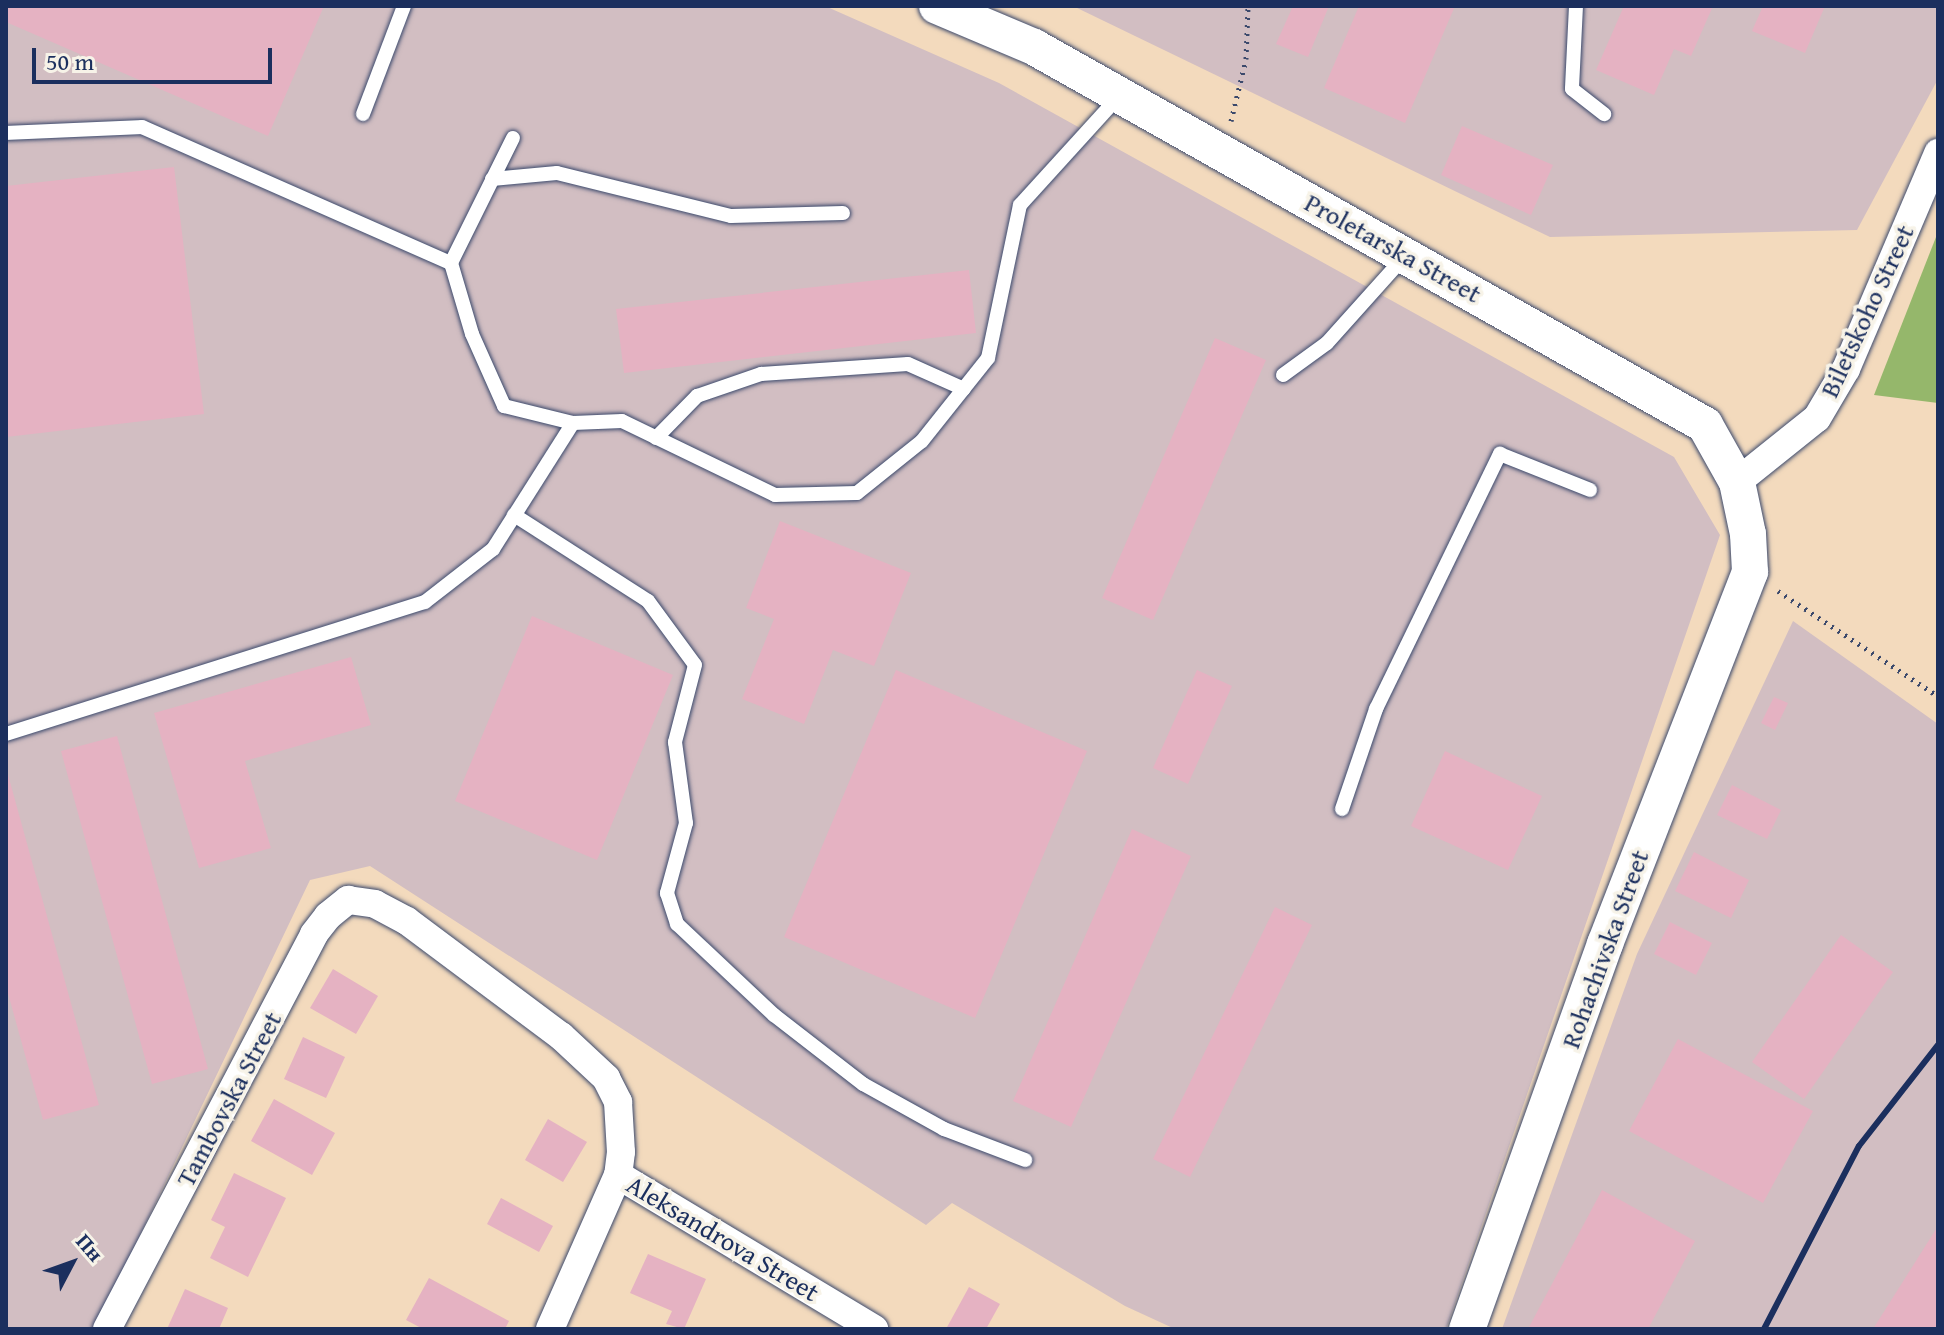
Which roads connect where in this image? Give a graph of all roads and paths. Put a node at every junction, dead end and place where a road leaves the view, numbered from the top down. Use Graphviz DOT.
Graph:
graph roads {
  1 [pos="404,6"];
  2 [pos="937,6"];
  3 [pos="1248,6"];
  4 [pos="1576,6"];
  5 [pos="1121,94"];
  6 [pos="363,114"];
  7 [pos="1604,114"];
  8 [pos="6,133"];
  9 [pos="513,138"];
  10 [pos="1938,153"];
  11 [pos="1226,154"];
  12 [pos="492,179"];
  13 [pos="843,213"];
  14 [pos="1405,256"];
  15 [pos="451,263"];
  16 [pos="1283,375"];
  17 [pos="964,389"];
  18 [pos="573,423"];
  19 [pos="656,438"];
  20 [pos="1737,482"];
  21 [pos="1590,490"];
  22 [pos="514,515"];
  23 [pos="1750,572"];
  24 [pos="1938,696"];
  25 [pos="6,734"];
  26 [pos="1342,809"];
  27 [pos="375,904"];
  28 [pos="1025,1160"];
  29 [pos="618,1175"];
  30 [pos="107,1329"];
  31 [pos="550,1329"];
  32 [pos="874,1329"];
  33 [pos="1467,1329"];
  1 -- 6 [label="lane"];
  2 -- 5 [label="street, Proletarska Street"];
  3 -- 11 [label="path"];
  4 -- 7 [label="lane"];
  5 -- 11 [label="street, Proletarska Street"];
  5 -- 17 [label="lane"];
  8 -- 15 [label="lane"];
  9 -- 12 [label="lane"];
  10 -- 20 [label="street, Biletskoho Street"];
  11 -- 14 [label="street, Proletarska Street"];
  12 -- 13 [label="lane"];
  12 -- 15 [label="lane"];
  14 -- 16 [label="lane"];
  14 -- 20 [label="street, Proletarska Street"];
  15 -- 18 [label="lane"];
  17 -- 19 [label="lane"];
  17 -- 19 [label="lane"];
  18 -- 19 [label="lane"];
  18 -- 22 [label="lane"];
  20 -- 23 [label="street, Proletarska Street"];
  21 -- 26 [label="lane"];
  22 -- 25 [label="lane"];
  22 -- 28 [label="lane"];
  23 -- 24 [label="path"];
  23 -- 33 [label="street, Rohachivska Street"];
  27 -- 29 [label="street, Aleksandrova Street"];
  27 -- 30 [label="street, Tambovska Street"];
  29 -- 31 [label="street"];
  29 -- 32 [label="street, Aleksandrova Street"];
}
